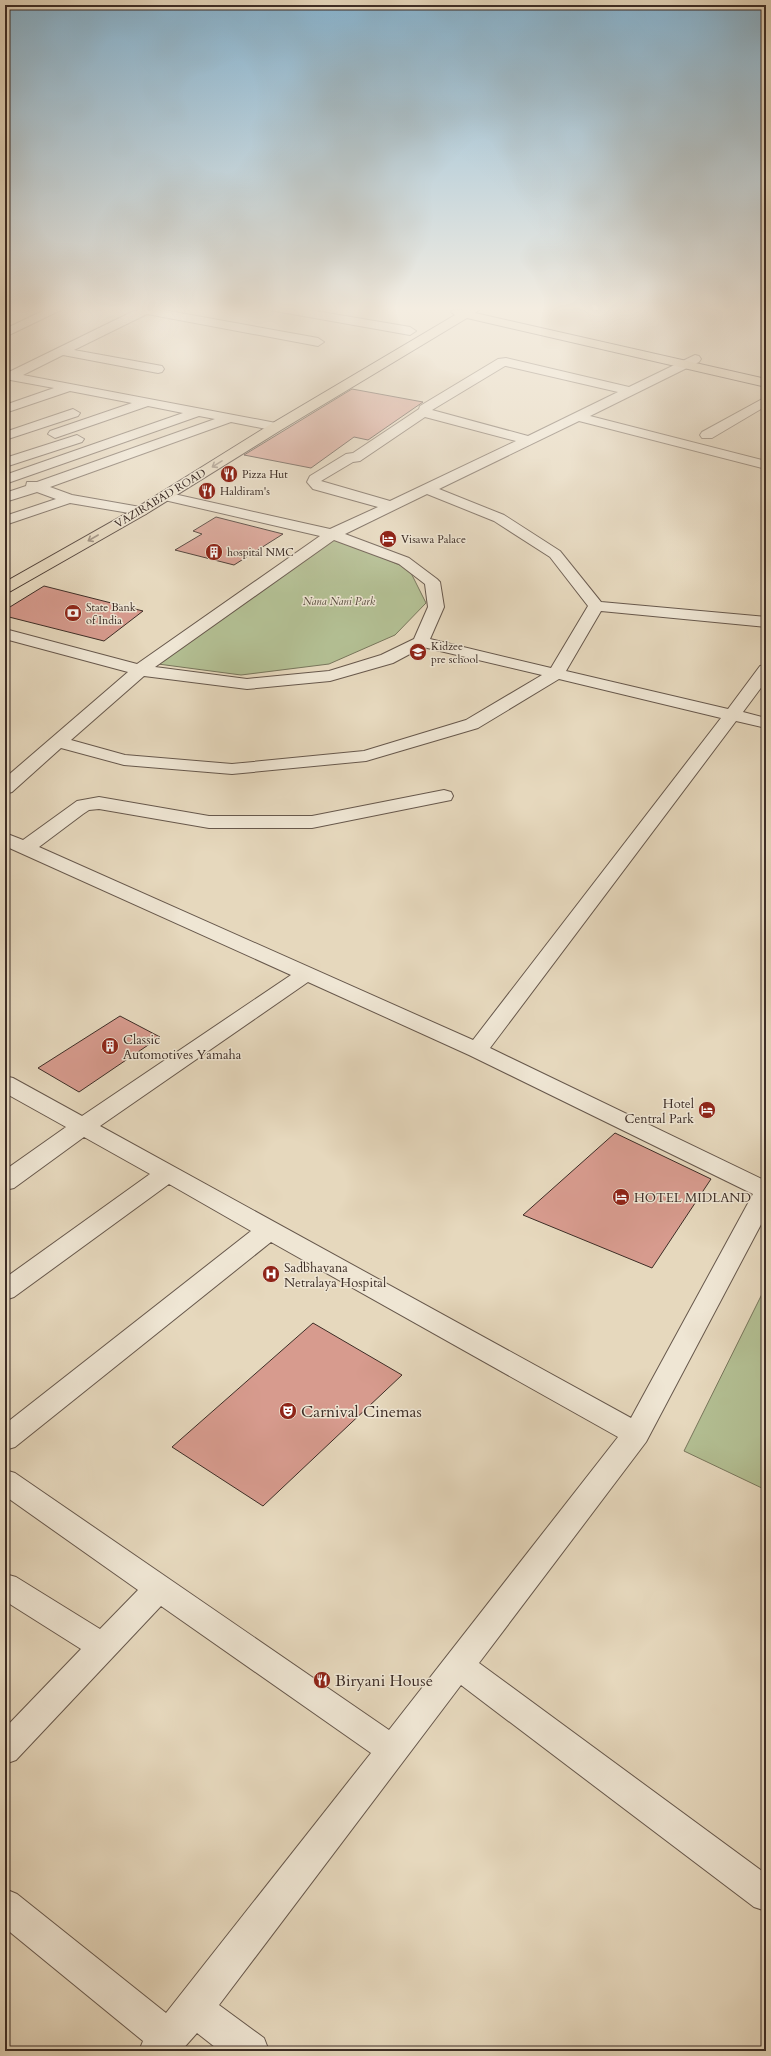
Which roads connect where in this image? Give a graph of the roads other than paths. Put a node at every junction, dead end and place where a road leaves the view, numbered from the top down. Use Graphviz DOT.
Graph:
graph roads {
  1 [pos="26,402"];
  2 [pos="64,402"];
  3 [pos="106,402"];
  4 [pos="147,402"];
  5 [pos="293,402"];
  6 [pos="317,402"];
  7 [pos="437,402"];
  8 [pos="608,402"];
  9 [pos="766,402"];
  10 [pos="98,405"];
  11 [pos="171,407"];
  12 [pos="5,409"];
  13 [pos="84,410"];
  14 [pos="425,411"];
  15 [pos="198,412"];
  16 [pos="578,417"];
  17 [pos="229,418"];
  18 [pos="5,422"];
  19 [pos="257,424"];
  20 [pos="276,427"];
  21 [pos="707,435"];
  22 [pos="5,436"];
  23 [pos="530,441"];
  24 [pos="5,452"];
  25 [pos="5,463"];
  26 [pos="766,465"];
  27 [pos="8,477"];
  28 [pos="37,488"];
  29 [pos="427,490"];
  30 [pos="165,496"];
  31 [pos="5,498"];
  32 [pos="69,499"];
  33 [pos="392,506"];
  34 [pos="124,508"];
  35 [pos="140,511"];
  36 [pos="5,521"];
  37 [pos="332,534"];
  38 [pos="5,577"];
  39 [pos="5,588"];
  40 [pos="596,606"];
  41 [pos="766,622"];
  42 [pos="5,634"];
  43 [pos="421,642"];
  44 [pos="140,670"];
  45 [pos="766,670"];
  46 [pos="556,674"];
  47 [pos="730,715"];
  48 [pos="766,723"];
  49 [pos="58,742"];
  50 [pos="5,788"];
  51 [pos="444,796"];
  52 [pos="5,839"];
  53 [pos="25,848"];
  54 [pos="306,974"];
  55 [pos="477,1050"];
  56 [pos="5,1083"];
  57 [pos="83,1126"];
  58 [pos="168,1173"];
  59 [pos="5,1182"];
  60 [pos="766,1191"];
  61 [pos="268,1230"];
  62 [pos="5,1291"];
  63 [pos="636,1434"];
  64 [pos="5,1439"];
  65 [pos="5,1481"];
  66 [pos="5,1586"];
  67 [pos="159,1588"];
  68 [pos="103,1647"];
  69 [pos="458,1665"];
  70 [pos="5,1750"];
  71 [pos="393,1750"];
  72 [pos="766,1895"];
  73 [pos="5,1906"];
  74 [pos="194,2009"];
  75 [pos="162,2045"];
  76 [pos="251,2051"];
  1 -- 12 [label="street"];
  2 -- 18 [label="street"];
  3 -- 10 [label="street"];
  4 -- 11 [label="street"];
  4 -- 24 [label="street"];
  5 -- 19 [label="main road, VAZIRABAD ROAD"];
  6 -- 20 [label="main road, VAZIRABAD ROAD"];
  7 -- 14 [label="street"];
  8 -- 16 [label="street"];
  9 -- 21 [label="street"];
  11 -- 15 [label="street"];
  11 -- 25 [label="street"];
  13 -- 22 [label="street"];
  14 -- 23 [label="street"];
  14 -- 33 [label="street"];
  15 -- 17 [label="street"];
  15 -- 27 [label="street"];
  16 -- 23 [label="street"];
  16 -- 26 [label="street"];
  17 -- 19 [label="street"];
  17 -- 28 [label="street"];
  19 -- 20 [label="street"];
  19 -- 34 [label="main road, VAZIRABAD ROAD"];
  20 -- 30 [label="main road, VAZIRABAD ROAD, one-way"];
  23 -- 29 [label="street"];
  27 -- 28 [label="street"];
  28 -- 31 [label="street"];
  28 -- 32 [label="street"];
  29 -- 33 [label="street"];
  29 -- 40 [label="street"];
  30 -- 35 [label="main road, VAZIRABAD ROAD"];
  30 -- 37 [label="street"];
  32 -- 34 [label="street"];
  32 -- 36 [label="street"];
  33 -- 37 [label="street"];
  34 -- 35 [label="street"];
  34 -- 38 [label="main road, VAZIRABAD ROAD"];
  35 -- 39 [label="main road, VAZIRABAD ROAD, one-way"];
  37 -- 43 [label="street"];
  37 -- 44 [label="street"];
  40 -- 41 [label="street"];
  40 -- 46 [label="street"];
  42 -- 44 [label="street"];
  43 -- 44 [label="street"];
  43 -- 46 [label="street"];
  44 -- 49 [label="street"];
  45 -- 47 [label="street"];
  46 -- 47 [label="street"];
  46 -- 49 [label="street"];
  47 -- 48 [label="street"];
  47 -- 55 [label="street"];
  49 -- 50 [label="street"];
  51 -- 53 [label="street"];
  52 -- 53 [label="street"];
  53 -- 54 [label="street"];
  54 -- 55 [label="street"];
  54 -- 57 [label="street"];
  55 -- 60 [label="street"];
  56 -- 57 [label="street"];
  57 -- 58 [label="street"];
  57 -- 59 [label="street"];
  58 -- 61 [label="street"];
  58 -- 62 [label="street"];
  60 -- 63 [label="street"];
  61 -- 63 [label="street"];
  61 -- 64 [label="street"];
  63 -- 69 [label="street"];
  65 -- 67 [label="street"];
  66 -- 68 [label="street"];
  67 -- 68 [label="street"];
  67 -- 71 [label="street"];
  68 -- 70 [label="street"];
  69 -- 71 [label="street"];
  69 -- 72 [label="street"];
  71 -- 74 [label="street"];
  73 -- 75 [label="street"];
  74 -- 75 [label="street"];
  74 -- 76 [label="street"];
}
